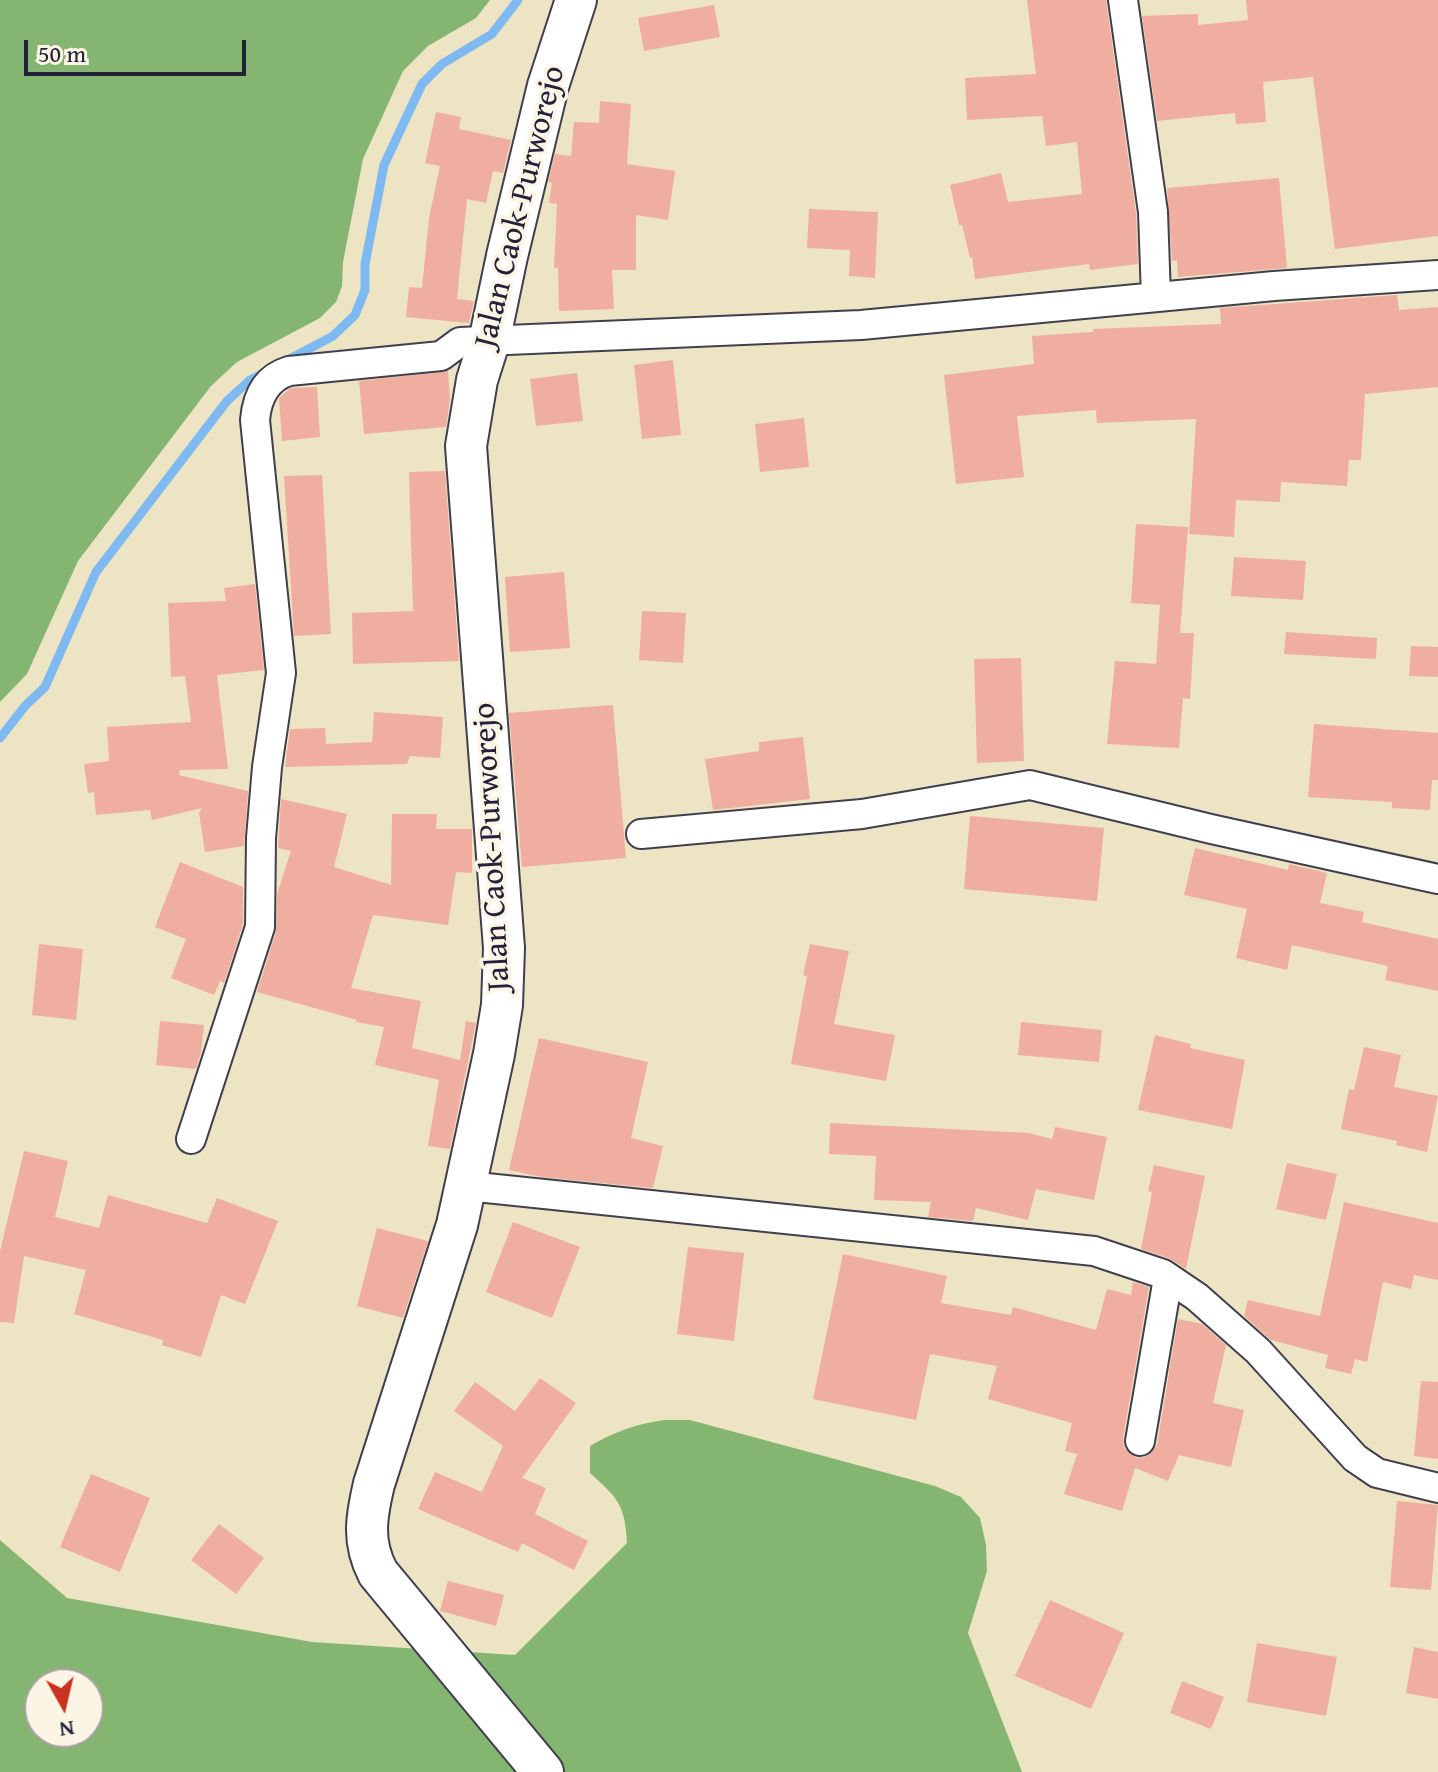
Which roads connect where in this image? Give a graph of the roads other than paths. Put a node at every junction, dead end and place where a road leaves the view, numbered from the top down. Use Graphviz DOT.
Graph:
graph roads {
  1 [pos="576,0"];
  2 [pos="1123,0"];
  3 [pos="1438,275"];
  4 [pos="1156,297"];
  5 [pos="489,342"];
  6 [pos="641,834"];
  7 [pos="1438,879"];
  8 [pos="191,1139"];
  9 [pos="467,1186"];
  10 [pos="1168,1278"];
  11 [pos="1140,1441"];
  12 [pos="1438,1488"];
  13 [pos="543,1772"];
  1 -- 5 [label="street, Jalan Caok-Purworejo"];
  2 -- 4 [label="street"];
  3 -- 4 [label="street"];
  4 -- 5 [label="street"];
  5 -- 8 [label="street"];
  5 -- 9 [label="street, Jalan Caok-Purworejo"];
  6 -- 7 [label="street"];
  9 -- 10 [label="street"];
  9 -- 13 [label="street, Jalan Caok-Purworejo"];
  10 -- 11 [label="street"];
  10 -- 12 [label="street"];
}
